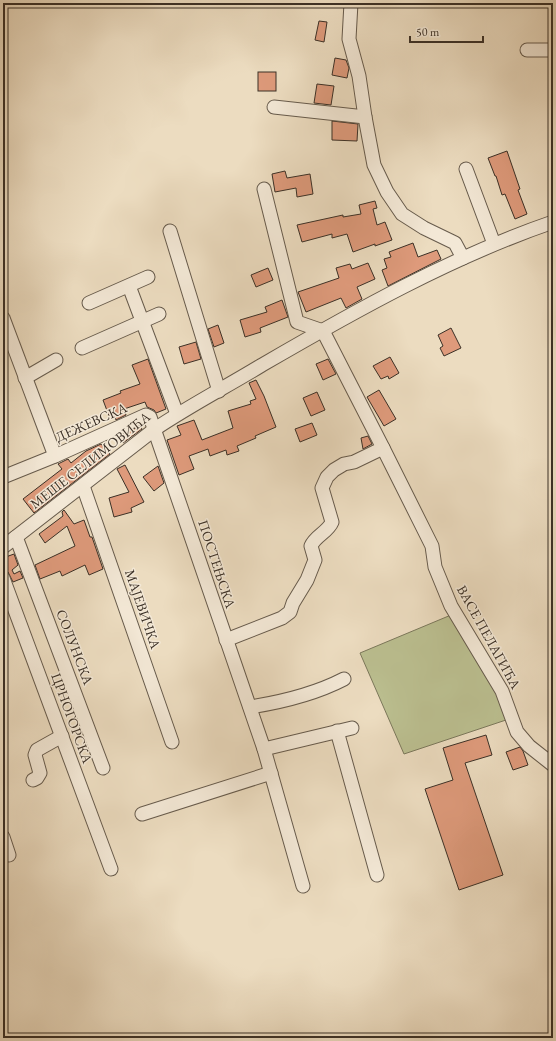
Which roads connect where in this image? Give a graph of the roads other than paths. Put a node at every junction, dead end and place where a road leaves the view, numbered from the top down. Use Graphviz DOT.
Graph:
graph roads {
  1 [pos="351,3"];
  2 [pos="527,50"];
  3 [pos="553,50"];
  4 [pos="274,107"];
  5 [pos="365,117"];
  6 [pos="466,169"];
  7 [pos="264,188"];
  8 [pos="552,223"];
  9 [pos="170,231"];
  10 [pos="494,244"];
  11 [pos="463,258"];
  12 [pos="148,278"];
  13 [pos="129,286"];
  14 [pos="89,303"];
  15 [pos="160,314"];
  16 [pos="3,318"];
  17 [pos="142,321"];
  18 [pos="323,331"];
  19 [pos="82,348"];
  20 [pos="56,360"];
  21 [pos="26,378"];
  22 [pos="219,391"];
  23 [pos="177,414"];
  24 [pos="155,429"];
  25 [pos="384,448"];
  26 [pos="55,456"];
  27 [pos="3,477"];
  28 [pos="82,486"];
  29 [pos="16,537"];
  30 [pos="3,547"];
  31 [pos="3,578"];
  32 [pos="226,640"];
  33 [pos="344,679"];
  34 [pos="250,707"];
  35 [pos="352,728"];
  36 [pos="337,731"];
  37 [pos="62,736"];
  38 [pos="172,742"];
  39 [pos="264,749"];
  40 [pos="553,765"];
  41 [pos="103,768"];
  42 [pos="271,773"];
  43 [pos="32,780"];
  44 [pos="142,814"];
  45 [pos="3,837"];
  46 [pos="9,856"];
  47 [pos="111,869"];
  48 [pos="377,875"];
  49 [pos="302,886"];
  1 -- 5 [label="street"];
  2 -- 3 [label="street"];
  4 -- 5 [label="street"];
  5 -- 11 [label="street"];
  6 -- 10 [label="street"];
  7 -- 18 [label="street"];
  8 -- 10 [label="street, МЕШЕ СЕЛИМОВИЋА"];
  9 -- 22 [label="street"];
  10 -- 11 [label="street, МЕШЕ СЕЛИМОВИЋА"];
  11 -- 18 [label="street, МЕШЕ СЕЛИМОВИЋА"];
  12 -- 13 [label="street"];
  13 -- 14 [label="street"];
  13 -- 17 [label="street"];
  15 -- 17 [label="street"];
  16 -- 21 [label="street, ДЕЖЕВСКА"];
  17 -- 19 [label="street"];
  17 -- 23 [label="street"];
  18 -- 22 [label="street, МЕШЕ СЕЛИМОВИЋА"];
  18 -- 25 [label="street, ВАСЕ ПЕЛАГИЋА"];
  20 -- 21 [label="street"];
  21 -- 26 [label="street, ДЕЖЕВСКА"];
  22 -- 23 [label="street, МЕШЕ СЕЛИМОВИЋА"];
  23 -- 24 [label="street, МЕШЕ СЕЛИМОВИЋА"];
  24 -- 26 [label="street, ДЕЖЕВСКА"];
  24 -- 28 [label="street, МЕШЕ СЕЛИМОВИЋА"];
  24 -- 32 [label="street, ПОСТЕЊСКА"];
  25 -- 32 [label="street"];
  25 -- 40 [label="street, ВАСЕ ПЕЛАГИЋА"];
  26 -- 27 [label="street, ДЕЖЕВСКА"];
  28 -- 29 [label="street, МЕШЕ СЕЛИМОВИЋА"];
  28 -- 38 [label="street, МАЈЕВИЧКА"];
  29 -- 30 [label="street, МЕШЕ СЕЛИМОВИЋА"];
  29 -- 41 [label="street, СОЛУНСКА"];
  31 -- 37 [label="street, ЦРНОГОРСКА"];
  32 -- 34 [label="street, ПОСТЕЊСКА"];
  33 -- 34 [label="street"];
  34 -- 39 [label="street, ПОСТЕЊСКА"];
  35 -- 36 [label="street"];
  36 -- 39 [label="street"];
  36 -- 48 [label="street"];
  37 -- 43 [label="street"];
  37 -- 47 [label="street, ЦРНОГОРСКА"];
  39 -- 42 [label="street, ПОСТЕЊСКА"];
  42 -- 44 [label="street"];
  42 -- 49 [label="street, ПОСТЕЊСКА"];
  45 -- 46 [label="street"];
}
